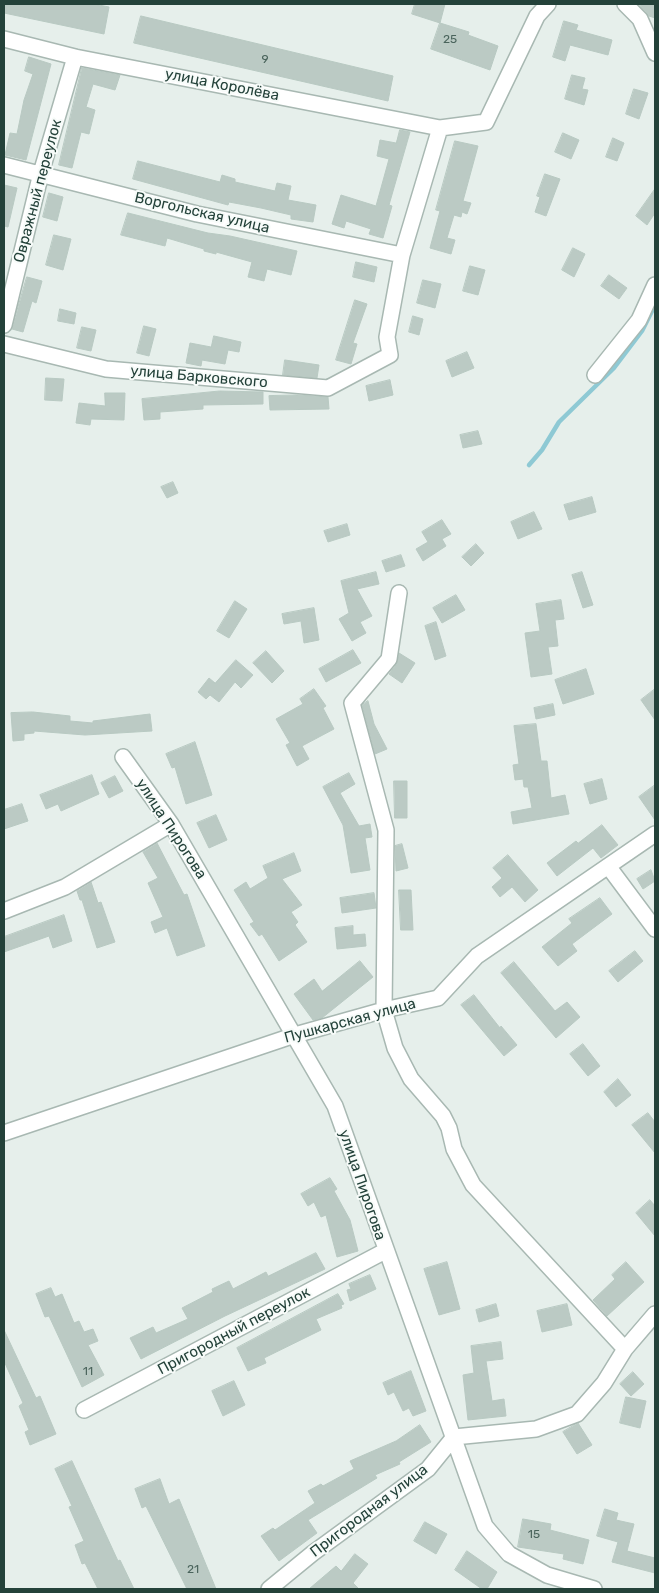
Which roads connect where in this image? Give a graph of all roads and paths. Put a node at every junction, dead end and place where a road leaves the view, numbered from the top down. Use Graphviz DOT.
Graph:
graph roads {
  1 [pos="548,4"];
  2 [pos="625,4"];
  3 [pos="4,39"];
  4 [pos="655,53"];
  5 [pos="75,57"];
  6 [pos="440,128"];
  7 [pos="4,165"];
  8 [pos="41,173"];
  9 [pos="402,256"];
  10 [pos="655,285"];
  11 [pos="4,325"];
  12 [pos="4,344"];
  13 [pos="595,376"];
  14 [pos="399,592"];
  15 [pos="123,757"];
  16 [pos="171,824"];
  17 [pos="655,834"];
  18 [pos="608,866"];
  19 [pos="4,911"];
  20 [pos="655,929"];
  21 [pos="384,1010"];
  22 [pos="295,1036"];
  23 [pos="4,1133"];
  24 [pos="385,1251"];
  25 [pos="655,1314"];
  26 [pos="625,1349"];
  27 [pos="84,1410"];
  28 [pos="454,1437"];
  29 [pos="269,1589"];
  30 [pos="594,1589"];
  1 -- 6 [label="street"];
  2 -- 4 [label="street"];
  3 -- 5 [label="street, улица Королёва"];
  5 -- 6 [label="street, улица Королёва"];
  5 -- 8 [label="street, Овражный переулок"];
  6 -- 9 [label="street"];
  7 -- 8 [label="street, Воргольская улица"];
  8 -- 9 [label="street, Воргольская улица"];
  8 -- 11 [label="street, Овражный переулок"];
  9 -- 12 [label="street, улица Барковского"];
  10 -- 13 [label="street"];
  14 -- 21 [label="street"];
  15 -- 16 [label="street, улица Пирогова"];
  16 -- 19 [label="street"];
  16 -- 22 [label="street, улица Пирогова"];
  17 -- 18 [label="street, Пушкарская улица"];
  18 -- 20 [label="street"];
  18 -- 21 [label="street, Пушкарская улица"];
  21 -- 22 [label="street, Пушкарская улица"];
  21 -- 26 [label="street"];
  22 -- 23 [label="street, Пушкарская улица"];
  22 -- 24 [label="street, улица Пирогова"];
  24 -- 27 [label="street, Пригородный переулок"];
  24 -- 28 [label="street, улица Пирогова"];
  25 -- 26 [label="street"];
  26 -- 28 [label="street"];
  28 -- 29 [label="street, Пригородная улица"];
  28 -- 30 [label="street, улица Пирогова"];
}
